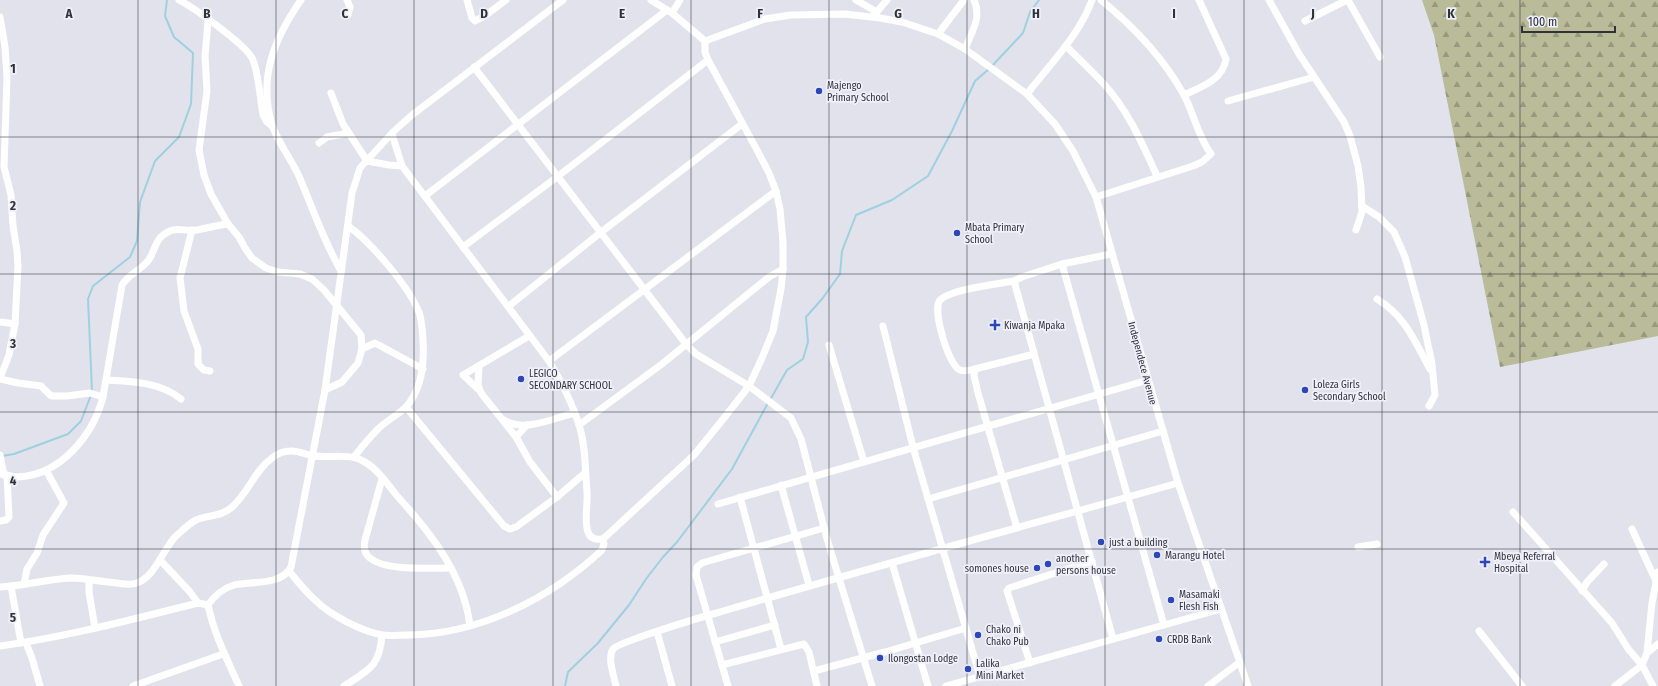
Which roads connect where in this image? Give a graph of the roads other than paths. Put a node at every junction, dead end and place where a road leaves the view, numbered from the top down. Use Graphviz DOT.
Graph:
graph roads {
  1 [pos="179,0"];
  2 [pos="301,0"];
  3 [pos="347,0"];
  4 [pos="468,0"];
  5 [pos="506,0"];
  6 [pos="563,0"];
  7 [pos="651,0"];
  8 [pos="680,0"];
  9 [pos="856,0"];
  10 [pos="887,0"];
  11 [pos="964,0"];
  12 [pos="974,0"];
  13 [pos="1092,0"];
  14 [pos="1101,0"];
  15 [pos="1200,0"];
  16 [pos="1269,0"];
  17 [pos="1347,0"];
  18 [pos="669,11"];
  19 [pos="874,14"];
  20 [pos="348,15"];
  21 [pos="0,17"];
  22 [pos="208,21"];
  23 [pos="1305,21"];
  24 [pos="938,34"];
  25 [pos="705,41"];
  26 [pos="1066,46"];
  27 [pos="965,49"];
  28 [pos="1380,57"];
  29 [pos="708,60"];
  30 [pos="474,67"];
  31 [pos="1314,77"];
  32 [pos="331,93"];
  33 [pos="1027,94"];
  34 [pos="1184,95"];
  35 [pos="1228,101"];
  36 [pos="742,124"];
  37 [pos="517,125"];
  38 [pos="273,126"];
  39 [pos="348,133"];
  40 [pos="392,134"];
  41 [pos="319,143"];
  42 [pos="367,161"];
  43 [pos="402,166"];
  44 [pos="1157,176"];
  45 [pos="558,177"];
  46 [pos="3,181"];
  47 [pos="776,191"];
  48 [pos="425,196"];
  49 [pos="1096,197"];
  50 [pos="1362,206"];
  51 [pos="228,224"];
  52 [pos="348,226"];
  53 [pos="192,230"];
  54 [pos="1356,230"];
  55 [pos="600,233"];
  56 [pos="463,247"];
  57 [pos="1112,254"];
  58 [pos="1062,264"];
  59 [pos="783,269"];
  60 [pos="341,271"];
  61 [pos="1014,281"];
  62 [pos="644,290"];
  63 [pos="1376,299"];
  64 [pos="336,304"];
  65 [pos="509,306"];
  66 [pos="0,322"];
  67 [pos="14,324"];
  68 [pos="883,326"];
  69 [pos="529,336"];
  70 [pos="686,344"];
  71 [pos="829,345"];
  72 [pos="362,349"];
  73 [pos="1034,354"];
  74 [pos="549,361"];
  75 [pos="479,366"];
  76 [pos="423,369"];
  77 [pos="975,369"];
  78 [pos="210,371"];
  79 [pos="1433,373"];
  80 [pos="0,378"];
  81 [pos="107,380"];
  82 [pos="1148,380"];
  83 [pos="749,386"];
  84 [pos="478,388"];
  85 [pos="325,390"];
  86 [pos="1098,394"];
  87 [pos="97,395"];
  88 [pos="181,399"];
  89 [pos="406,406"];
  90 [pos="1429,406"];
  91 [pos="1049,408"];
  92 [pos="575,413"];
  93 [pos="499,417"];
  94 [pos="527,425"];
  95 [pos="579,425"];
  96 [pos="987,426"];
  97 [pos="1163,431"];
  98 [pos="516,437"];
  99 [pos="1113,445"];
  100 [pos="913,448"];
  101 [pos="313,456"];
  102 [pos="1,457"];
  103 [pos="354,457"];
  104 [pos="1063,460"];
  105 [pos="864,462"];
  106 [pos="46,470"];
  107 [pos="585,473"];
  108 [pos="4,475"];
  109 [pos="812,477"];
  110 [pos="1002,478"];
  111 [pos="382,479"];
  112 [pos="1178,483"];
  113 [pos="782,485"];
  114 [pos="557,496"];
  115 [pos="1128,497"];
  116 [pos="740,498"];
  117 [pos="928,499"];
  118 [pos="718,504"];
  119 [pos="1078,511"];
  120 [pos="1513,512"];
  121 [pos="0,522"];
  122 [pos="824,528"];
  123 [pos="1017,528"];
  124 [pos="1632,528"];
  125 [pos="796,536"];
  126 [pos="602,539"];
  127 [pos="1377,544"];
  128 [pos="753,547"];
  129 [pos="1358,547"];
  130 [pos="943,549"];
  131 [pos="160,560"];
  132 [pos="1092,561"];
  133 [pos="892,563"];
  134 [pos="1604,564"];
  135 [pos="451,568"];
  136 [pos="289,571"];
  137 [pos="1658,572"];
  138 [pos="839,578"];
  139 [pos="89,580"];
  140 [pos="1656,581"];
  141 [pos="24,584"];
  142 [pos="809,585"];
  143 [pos="11,586"];
  144 [pos="0,587"];
  145 [pos="1582,591"];
  146 [pos="768,598"];
  147 [pos="198,603"];
  148 [pos="208,605"];
  149 [pos="1221,609"];
  150 [pos="708,615"];
  151 [pos="775,625"];
  152 [pos="1164,625"];
  153 [pos="470,626"];
  154 [pos="95,628"];
  155 [pos="966,628"];
  156 [pos="1479,631"];
  157 [pos="657,632"];
  158 [pos="382,635"];
  159 [pos="1113,639"];
  160 [pos="715,642"];
  161 [pos="24,643"];
  162 [pos="915,644"];
  163 [pos="1658,644"];
  164 [pos="0,646"];
  165 [pos="782,648"];
  166 [pos="1647,653"];
  167 [pos="224,654"];
  168 [pos="863,658"];
  169 [pos="1240,662"];
  170 [pos="1030,663"];
  171 [pos="722,665"];
  172 [pos="1642,665"];
  173 [pos="814,671"];
  174 [pos="980,676"];
  175 [pos="950,685"];
  176 [pos="40,686"];
  177 [pos="134,686"];
  178 [pos="239,686"];
  179 [pos="344,686"];
  180 [pos="616,686"];
  181 [pos="672,686"];
  182 [pos="728,686"];
  183 [pos="818,686"];
  184 [pos="872,686"];
  185 [pos="928,686"];
  186 [pos="1208,686"];
  187 [pos="1248,686"];
  188 [pos="1522,686"];
  189 [pos="1615,686"];
  190 [pos="1653,686"];
  1 -- 22 [label="street"];
  2 -- 38 [label="street"];
  3 -- 20 [label="street"];
  4 -- 5 [label="street"];
  6 -- 30 [label="street"];
  7 -- 18 [label="street"];
  8 -- 18 [label="street"];
  9 -- 19 [label="street"];
  10 -- 19 [label="street"];
  11 -- 24 [label="street"];
  12 -- 27 [label="street"];
  13 -- 26 [label="street"];
  14 -- 34 [label="street"];
  15 -- 34 [label="street"];
  16 -- 31 [label="street"];
  17 -- 23 [label="street"];
  17 -- 28 [label="street"];
  18 -- 25 [label="street"];
  18 -- 37 [label="street"];
  19 -- 24 [label="street, Independece Avenue"];
  19 -- 25 [label="street"];
  21 -- 46 [label="street"];
  22 -- 38 [label="street"];
  22 -- 51 [label="street"];
  24 -- 27 [label="street, Independece Avenue"];
  25 -- 29 [label="street"];
  26 -- 33 [label="street"];
  26 -- 44 [label="street"];
  27 -- 33 [label="street, Independece Avenue"];
  29 -- 36 [label="street"];
  29 -- 45 [label="street"];
  30 -- 37 [label="street"];
  30 -- 40 [label="street"];
  31 -- 35 [label="street"];
  31 -- 50 [label="street"];
  32 -- 39 [label="street"];
  33 -- 49 [label="street, Independece Avenue"];
  34 -- 44 [label="street"];
  36 -- 47 [label="street"];
  36 -- 55 [label="street"];
  37 -- 45 [label="street"];
  37 -- 48 [label="street"];
  38 -- 60 [label="street"];
  39 -- 41 [label="street"];
  39 -- 42 [label="street"];
  40 -- 42 [label="street"];
  40 -- 43 [label="street"];
  42 -- 43 [label="street"];
  42 -- 52 [label="street"];
  43 -- 48 [label="street"];
  44 -- 49 [label="street"];
  45 -- 55 [label="street"];
  45 -- 56 [label="street"];
  46 -- 67 [label="street"];
  47 -- 59 [label="street"];
  47 -- 62 [label="street"];
  48 -- 56 [label="street"];
  49 -- 57 [label="street, Independece Avenue"];
  50 -- 54 [label="street"];
  50 -- 79 [label="street"];
  51 -- 53 [label="street"];
  51 -- 64 [label="street"];
  52 -- 60 [label="street"];
  52 -- 76 [label="street"];
  53 -- 78 [label="street"];
  53 -- 81 [label="street"];
  55 -- 62 [label="street"];
  55 -- 65 [label="street"];
  56 -- 65 [label="street"];
  57 -- 58 [label="street"];
  57 -- 82 [label="street, Independece Avenue"];
  58 -- 61 [label="street"];
  58 -- 86 [label="street"];
  59 -- 70 [label="street"];
  59 -- 83 [label="street"];
  60 -- 64 [label="street"];
  61 -- 73 [label="street"];
  61 -- 77 [label="street"];
  62 -- 70 [label="street"];
  62 -- 74 [label="street"];
  63 -- 79 [label="street"];
  64 -- 72 [label="street"];
  64 -- 85 [label="street"];
  65 -- 69 [label="street"];
  66 -- 67 [label="street"];
  67 -- 80 [label="street"];
  68 -- 100 [label="street"];
  69 -- 74 [label="street"];
  69 -- 75 [label="street"];
  70 -- 83 [label="street"];
  70 -- 95 [label="street"];
  71 -- 105 [label="street"];
  72 -- 76 [label="street"];
  72 -- 85 [label="street"];
  73 -- 77 [label="street"];
  73 -- 91 [label="street"];
  74 -- 92 [label="street"];
  75 -- 84 [label="street"];
  75 -- 84 [label="street"];
  76 -- 89 [label="street"];
  77 -- 96 [label="street"];
  79 -- 90 [label="street"];
  80 -- 87 [label="street"];
  81 -- 87 [label="street"];
  81 -- 88 [label="street"];
  82 -- 86 [label="street"];
  82 -- 97 [label="street, Independece Avenue"];
  83 -- 109 [label="street"];
  83 -- 126 [label="street"];
  84 -- 93 [label="street"];
  85 -- 101 [label="street"];
  86 -- 91 [label="street"];
  86 -- 99 [label="street"];
  87 -- 106 [label="street"];
  89 -- 103 [label="street"];
  89 -- 114 [label="street"];
  91 -- 96 [label="street"];
  91 -- 104 [label="street"];
  92 -- 94 [label="street"];
  92 -- 95 [label="street"];
  93 -- 94 [label="street"];
  93 -- 98 [label="street"];
  94 -- 98 [label="street"];
  95 -- 107 [label="street"];
  96 -- 100 [label="street"];
  96 -- 110 [label="street"];
  97 -- 99 [label="street"];
  97 -- 112 [label="street, Independece Avenue"];
  98 -- 114 [label="street"];
  99 -- 104 [label="street"];
  99 -- 115 [label="street"];
  100 -- 105 [label="street"];
  100 -- 117 [label="street"];
  101 -- 103 [label="street"];
  101 -- 131 [label="street"];
  101 -- 136 [label="street"];
  102 -- 108 [label="street"];
  103 -- 111 [label="street"];
  104 -- 110 [label="street"];
  104 -- 119 [label="street"];
  105 -- 109 [label="street"];
  106 -- 108 [label="street"];
  106 -- 141 [label="street"];
  107 -- 114 [label="street"];
  107 -- 126 [label="street"];
  108 -- 121 [label="street"];
  109 -- 113 [label="street"];
  109 -- 122 [label="street"];
  110 -- 117 [label="street"];
  110 -- 123 [label="street"];
  111 -- 135 [label="street"];
  111 -- 135 [label="street"];
  112 -- 115 [label="street"];
  112 -- 149 [label="street, Independece Avenue"];
  113 -- 116 [label="street"];
  113 -- 125 [label="street"];
  115 -- 119 [label="street"];
  115 -- 152 [label="street"];
  116 -- 118 [label="street"];
  116 -- 128 [label="street"];
  117 -- 130 [label="street"];
  119 -- 123 [label="street"];
  119 -- 132 [label="street"];
  120 -- 145 [label="street"];
  122 -- 125 [label="street"];
  122 -- 138 [label="street"];
  123 -- 130 [label="street"];
  124 -- 140 [label="street"];
  125 -- 128 [label="street"];
  125 -- 142 [label="street"];
  126 -- 153 [label="street"];
  127 -- 129 [label="street"];
  128 -- 146 [label="street"];
  128 -- 150 [label="street"];
  130 -- 133 [label="street"];
  130 -- 155 [label="street"];
  131 -- 139 [label="street"];
  131 -- 147 [label="street"];
  132 -- 159 [label="street"];
  132 -- 170 [label="street"];
  133 -- 138 [label="street"];
  133 -- 162 [label="street"];
  134 -- 145 [label="street"];
  135 -- 153 [label="street"];
  136 -- 148 [label="street"];
  136 -- 158 [label="street"];
  137 -- 140 [label="street"];
  138 -- 142 [label="street"];
  138 -- 168 [label="street"];
  139 -- 141 [label="street"];
  139 -- 154 [label="street"];
  140 -- 166 [label="street"];
  141 -- 143 [label="street"];
  142 -- 146 [label="street"];
  143 -- 144 [label="street"];
  143 -- 161 [label="street"];
  145 -- 172 [label="street"];
  146 -- 150 [label="street"];
  146 -- 151 [label="street"];
  147 -- 148 [label="street"];
  147 -- 154 [label="street"];
  148 -- 167 [label="street"];
  149 -- 152 [label="street"];
  149 -- 169 [label="street, Independece Avenue"];
  150 -- 157 [label="street"];
  150 -- 160 [label="street"];
  151 -- 160 [label="street"];
  151 -- 165 [label="street"];
  152 -- 159 [label="street"];
  153 -- 158 [label="street"];
  154 -- 161 [label="street"];
  155 -- 162 [label="street"];
  155 -- 174 [label="street"];
  156 -- 188 [label="street"];
  157 -- 180 [label="street"];
  157 -- 181 [label="street"];
  158 -- 179 [label="street"];
  159 -- 170 [label="street"];
  160 -- 171 [label="street"];
  161 -- 164 [label="street"];
  161 -- 176 [label="street"];
  162 -- 168 [label="street"];
  162 -- 185 [label="street"];
  163 -- 166 [label="street"];
  165 -- 171 [label="street"];
  165 -- 173 [label="street"];
  166 -- 172 [label="street"];
  167 -- 177 [label="street"];
  167 -- 178 [label="street"];
  168 -- 173 [label="street"];
  168 -- 184 [label="street"];
  169 -- 186 [label="street"];
  169 -- 187 [label="street, Independece Avenue"];
  170 -- 174 [label="street"];
  171 -- 182 [label="street"];
  172 -- 189 [label="street"];
  172 -- 190 [label="street"];
  173 -- 183 [label="street"];
  174 -- 175 [label="street"];
}
